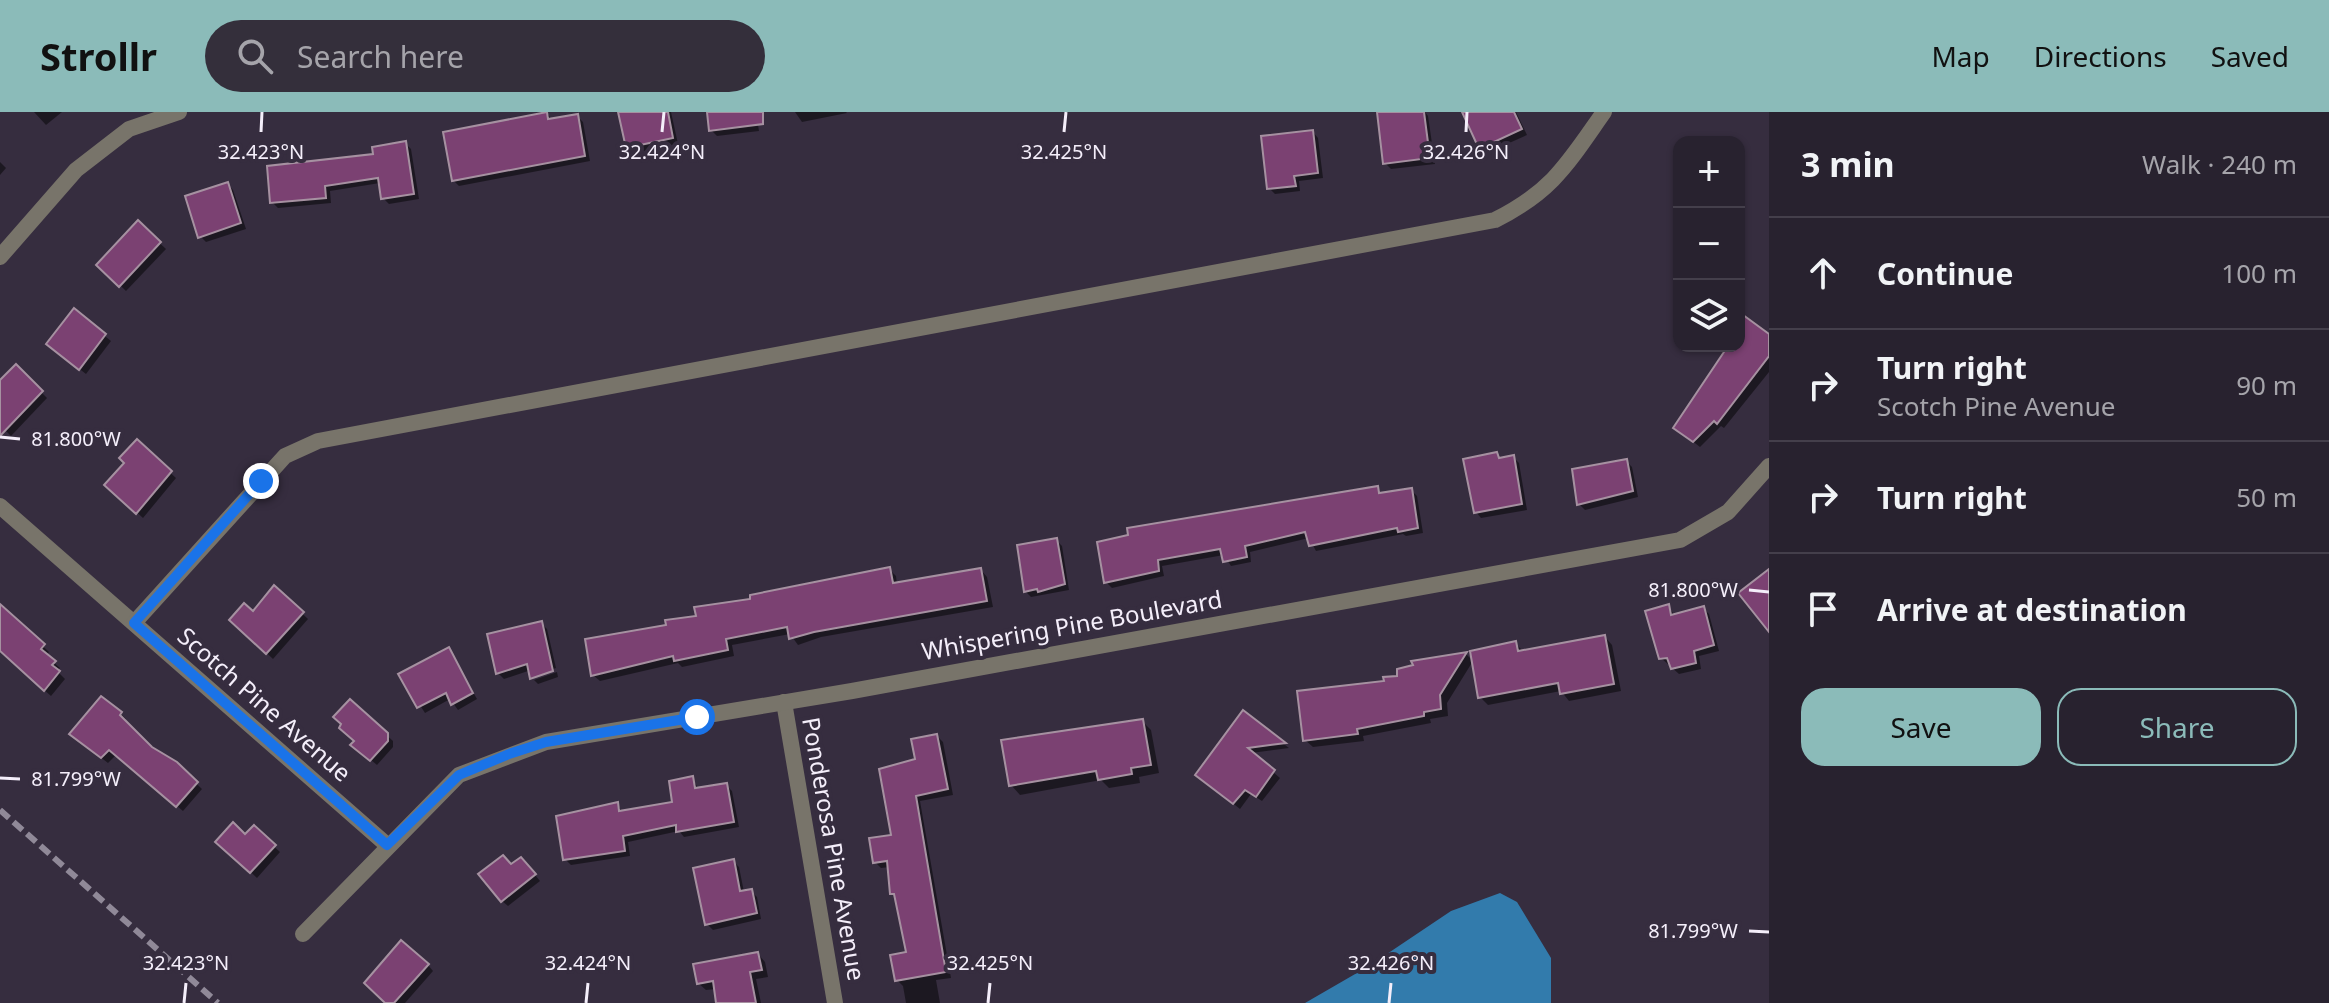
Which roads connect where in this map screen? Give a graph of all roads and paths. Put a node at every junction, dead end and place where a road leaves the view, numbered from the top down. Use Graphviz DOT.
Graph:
graph roads {
  1 [pos="179,112"];
  2 [pos="1604,112"];
  3 [pos="0,257"];
  4 [pos="1769,466"];
  5 [pos="0,506"];
  6 [pos="134,623"];
  7 [pos="784,702"];
  8 [pos="387,845"];
  9 [pos="303,934"];
  10 [pos="835,1003"];
  1 -- 3 [label="street"];
  2 -- 6 [label="street"];
  4 -- 7 [label="street, Whispering Pine Boulevard"];
  5 -- 6 [label="street, Scotch Pine Avenue"];
  6 -- 8 [label="street, Scotch Pine Avenue"];
  7 -- 8 [label="street, Whispering Pine Boulevard"];
  7 -- 10 [label="street, Ponderosa Pine Avenue"];
  8 -- 9 [label="street, Whispering Pine Boulevard"];
}
